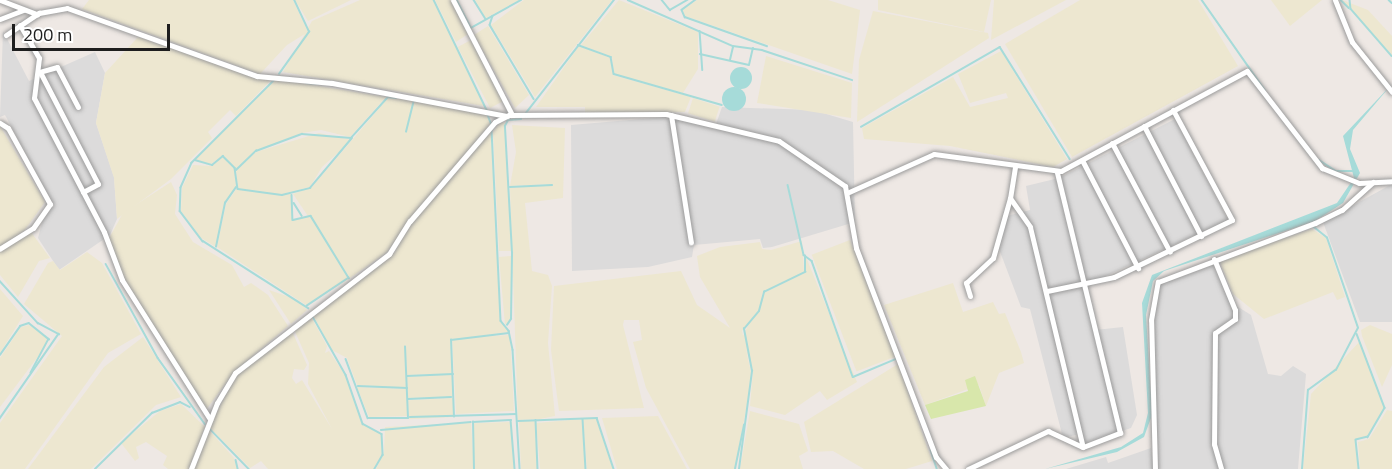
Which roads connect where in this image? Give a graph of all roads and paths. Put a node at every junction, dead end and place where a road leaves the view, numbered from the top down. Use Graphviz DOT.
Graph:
graph roads {
  1 [pos="0,0"];
  2 [pos="453,0"];
  3 [pos="1335,0"];
  4 [pos="23,10"];
  5 [pos="37,14"];
  6 [pos="0,19"];
  7 [pos="20,25"];
  8 [pos="6,35"];
  9 [pos="40,72"];
  10 [pos="1392,92"];
  11 [pos="78,107"];
  12 [pos="1173,110"];
  13 [pos="672,115"];
  14 [pos="510,116"];
  15 [pos="0,123"];
  16 [pos="1144,126"];
  17 [pos="1112,143"];
  18 [pos="1082,160"];
  19 [pos="1015,167"];
  20 [pos="1058,172"];
  21 [pos="1392,181"];
  22 [pos="1373,182"];
  23 [pos="83,192"];
  24 [pos="849,192"];
  25 [pos="1010,198"];
  26 [pos="1201,236"];
  27 [pos="691,242"];
  28 [pos="0,249"];
  29 [pos="1170,252"];
  30 [pos="1214,259"];
  31 [pos="1138,268"];
  32 [pos="1086,283"];
  33 [pos="1047,291"];
  34 [pos="970,296"];
  35 [pos="210,419"];
  36 [pos="1083,447"];
  37 [pos="191,469"];
  38 [pos="946,469"];
  39 [pos="968,469"];
  40 [pos="1155,469"];
  41 [pos="1221,469"];
  1 -- 4 [label="street"];
  2 -- 14 [label="street"];
  3 -- 10 [label="street"];
  4 -- 5 [label="street"];
  4 -- 6 [label="street"];
  5 -- 7 [label="street"];
  5 -- 14 [label="street"];
  7 -- 8 [label="street"];
  7 -- 9 [label="street"];
  9 -- 11 [label="street"];
  9 -- 23 [label="street"];
  9 -- 23 [label="street"];
  12 -- 16 [label="street"];
  12 -- 22 [label="street"];
  12 -- 26 [label="street"];
  13 -- 14 [label="street"];
  13 -- 24 [label="street"];
  13 -- 27 [label="street"];
  14 -- 35 [label="street"];
  15 -- 28 [label="street"];
  16 -- 17 [label="street"];
  16 -- 26 [label="street"];
  17 -- 18 [label="street"];
  17 -- 29 [label="street"];
  18 -- 20 [label="street"];
  18 -- 31 [label="street"];
  19 -- 20 [label="street"];
  19 -- 24 [label="street"];
  19 -- 25 [label="street"];
  20 -- 32 [label="street"];
  21 -- 22 [label="street"];
  22 -- 30 [label="street"];
  23 -- 35 [label="street"];
  24 -- 38 [label="street"];
  25 -- 33 [label="street"];
  25 -- 34 [label="street"];
  26 -- 29 [label="street"];
  29 -- 31 [label="street"];
  30 -- 40 [label="street"];
  30 -- 41 [label="street"];
  31 -- 32 [label="street"];
  32 -- 33 [label="street"];
  32 -- 36 [label="street"];
  33 -- 36 [label="street"];
  35 -- 37 [label="street"];
  36 -- 39 [label="street"];
}
